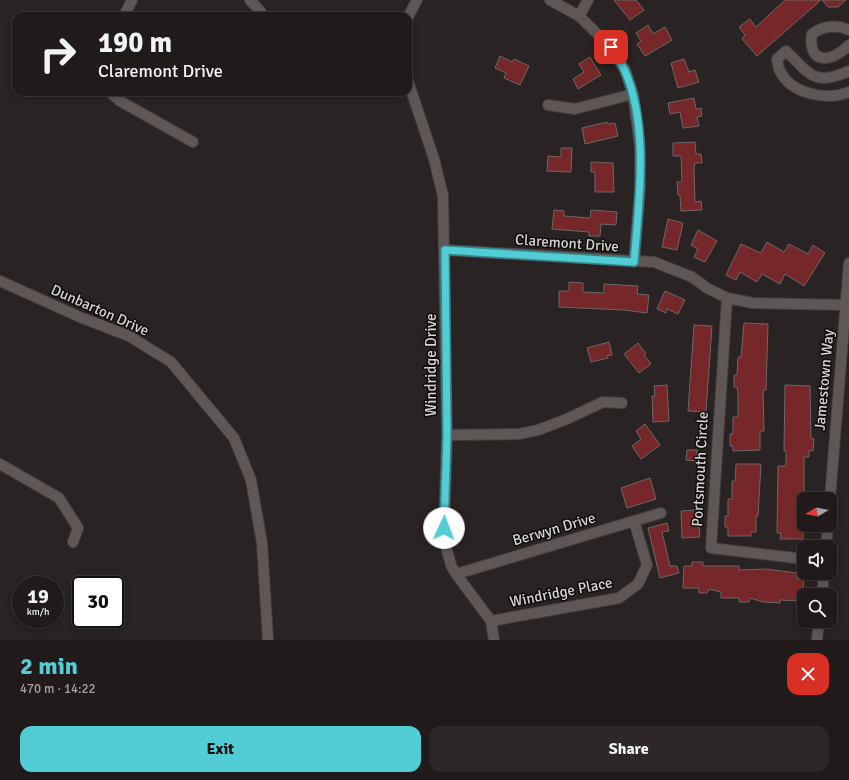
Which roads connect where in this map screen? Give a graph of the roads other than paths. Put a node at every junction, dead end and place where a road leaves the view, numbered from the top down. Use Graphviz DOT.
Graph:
graph roads {
  1 [pos="132,0"];
  2 [pos="250,0"];
  3 [pos="417,0"];
  4 [pos="550,0"];
  5 [pos="588,0"];
  6 [pos="126,12"];
  7 [pos="261,12"];
  8 [pos="411,12"];
  9 [pos="579,16"];
  10 [pos="849,30"];
  11 [pos="849,45"];
  12 [pos="849,71"];
  13 [pos="849,92"];
  14 [pos="412,93"];
  15 [pos="633,94"];
  16 [pos="114,96"];
  17 [pos="548,105"];
  18 [pos="193,142"];
  19 [pos="445,250"];
  20 [pos="634,262"];
  21 [pos="849,263"];
  22 [pos="1,283"];
  23 [pos="727,298"];
  24 [pos="845,305"];
  25 [pos="622,403"];
  26 [pos="447,435"];
  27 [pos="0,464"];
  28 [pos="831,492"];
  29 [pos="661,513"];
  30 [pos="634,521"];
  31 [pos="73,542"];
  32 [pos="797,558"];
  33 [pos="456,574"];
  34 [pos="491,621"];
  35 [pos="818,628"];
  36 [pos="268,640"];
  37 [pos="494,640"];
  38 [pos="817,640"];
  1 -- 6 [label="street"];
  2 -- 7 [label="street"];
  3 -- 8 [label="street"];
  4 -- 9 [label="street"];
  5 -- 9 [label="street"];
  9 -- 15 [label="street"];
  10 -- 11 [label="street"];
  12 -- 13 [label="street"];
  14 -- 19 [label="street, Windridge Drive"];
  15 -- 17 [label="street"];
  15 -- 20 [label="street"];
  16 -- 18 [label="street"];
  19 -- 20 [label="street, Claremont Drive"];
  19 -- 26 [label="street, Windridge Drive"];
  20 -- 23 [label="street, Claremont Drive"];
  21 -- 24 [label="street, Jamestown Way"];
  22 -- 36 [label="street, Dunbarton Drive"];
  23 -- 24 [label="street, Claremont Drive"];
  23 -- 32 [label="street, Portsmouth Circle"];
  24 -- 28 [label="street, Jamestown Way"];
  25 -- 26 [label="street"];
  26 -- 33 [label="street, Windridge Drive"];
  27 -- 31 [label="street"];
  29 -- 30 [label="street, Berwyn Drive"];
  30 -- 33 [label="street, Berwyn Drive"];
  30 -- 34 [label="street, Windridge Place"];
  33 -- 34 [label="street, Windridge Drive"];
  34 -- 37 [label="street, Windridge Drive"];
  35 -- 38 [label="street"];
}
